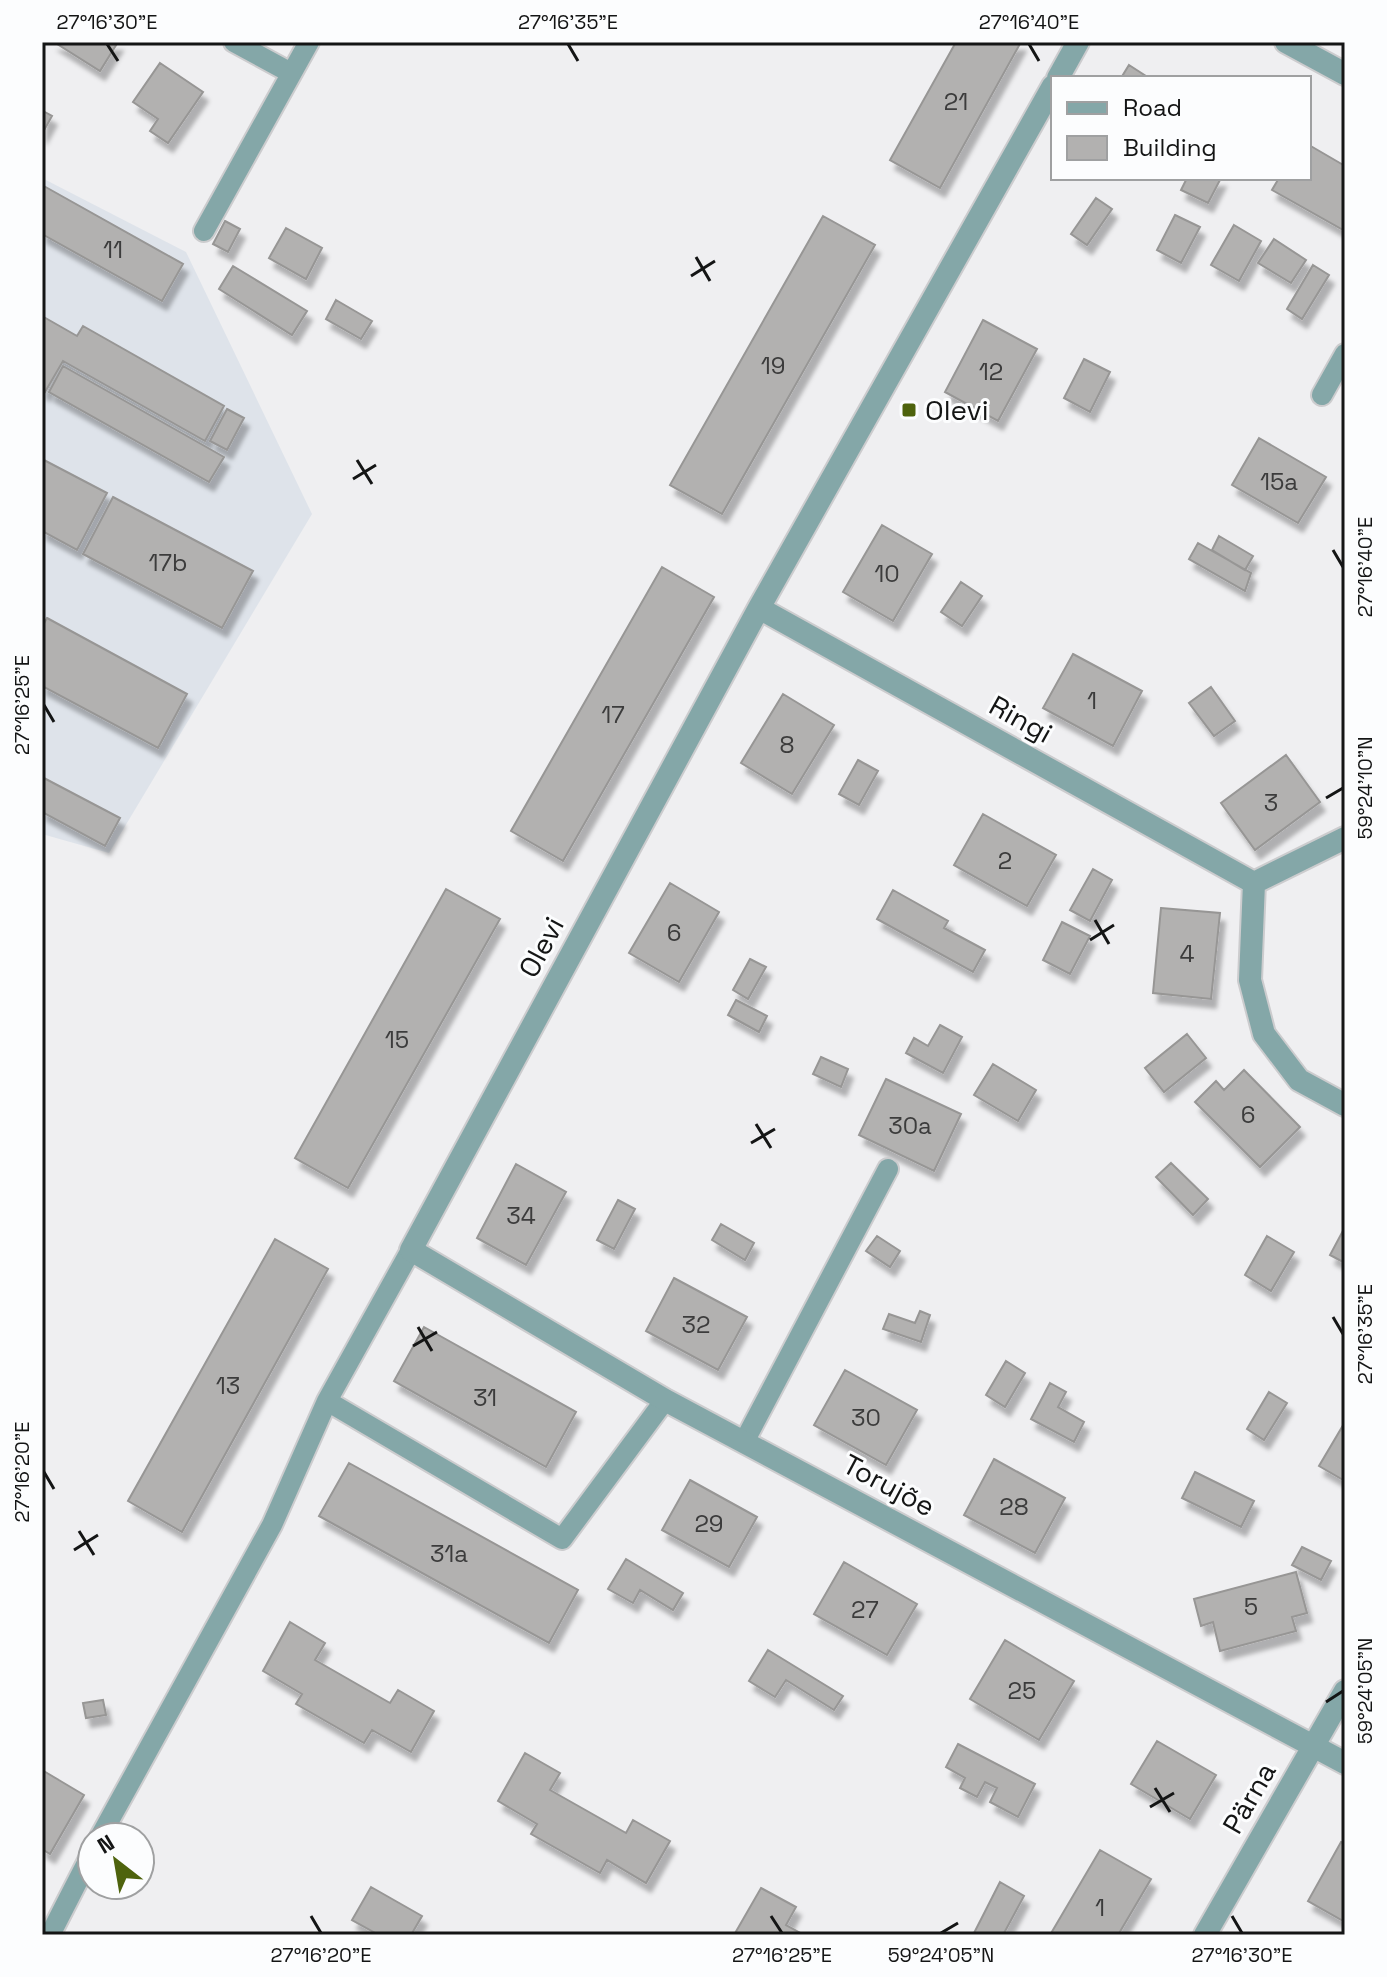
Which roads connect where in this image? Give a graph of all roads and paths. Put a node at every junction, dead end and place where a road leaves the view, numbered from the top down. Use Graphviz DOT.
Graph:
graph roads {
  1 [pos="234,42"];
  2 [pos="309,42"];
  3 [pos="1078,42"];
  4 [pos="1286,42"];
  5 [pos="291,73"];
  6 [pos="1345,74"];
  7 [pos="1059,76"];
  8 [pos="1051,90"];
  9 [pos="204,231"];
  10 [pos="1345,354"];
  11 [pos="1322,395"];
  12 [pos="759,608"];
  13 [pos="1345,838"];
  14 [pos="1254,883"];
  15 [pos="1345,1105"];
  16 [pos="888,1169"];
  17 [pos="411,1250"];
  18 [pos="665,1400"];
  19 [pos="327,1401"];
  20 [pos="744,1442"];
  21 [pos="1345,1691"];
  22 [pos="1313,1747"];
  23 [pos="1345,1763"];
  24 [pos="109,1821"];
  25 [pos="76,1884"];
  26 [pos="50,1935"];
  27 [pos="1205,1935"];
  1 -- 5 [label="lane"];
  2 -- 5 [label="lane"];
  3 -- 7 [label="street"];
  4 -- 6 [label="street"];
  5 -- 9 [label="lane"];
  8 -- 12 [label="street, Olevi"];
  10 -- 11 [label="lane"];
  12 -- 14 [label="street, Ringi"];
  12 -- 17 [label="street, Olevi"];
  13 -- 14 [label="street"];
  14 -- 15 [label="street"];
  16 -- 20 [label="lane"];
  17 -- 18 [label="street, Torujõe"];
  17 -- 19 [label="lane"];
  18 -- 19 [label="lane"];
  18 -- 20 [label="street, Torujõe"];
  19 -- 24 [label="lane"];
  20 -- 22 [label="street, Torujõe"];
  21 -- 22 [label="street, Pärna"];
  22 -- 23 [label="street, Torujõe"];
  22 -- 27 [label="street, Pärna"];
  25 -- 26 [label="lane"];
}
